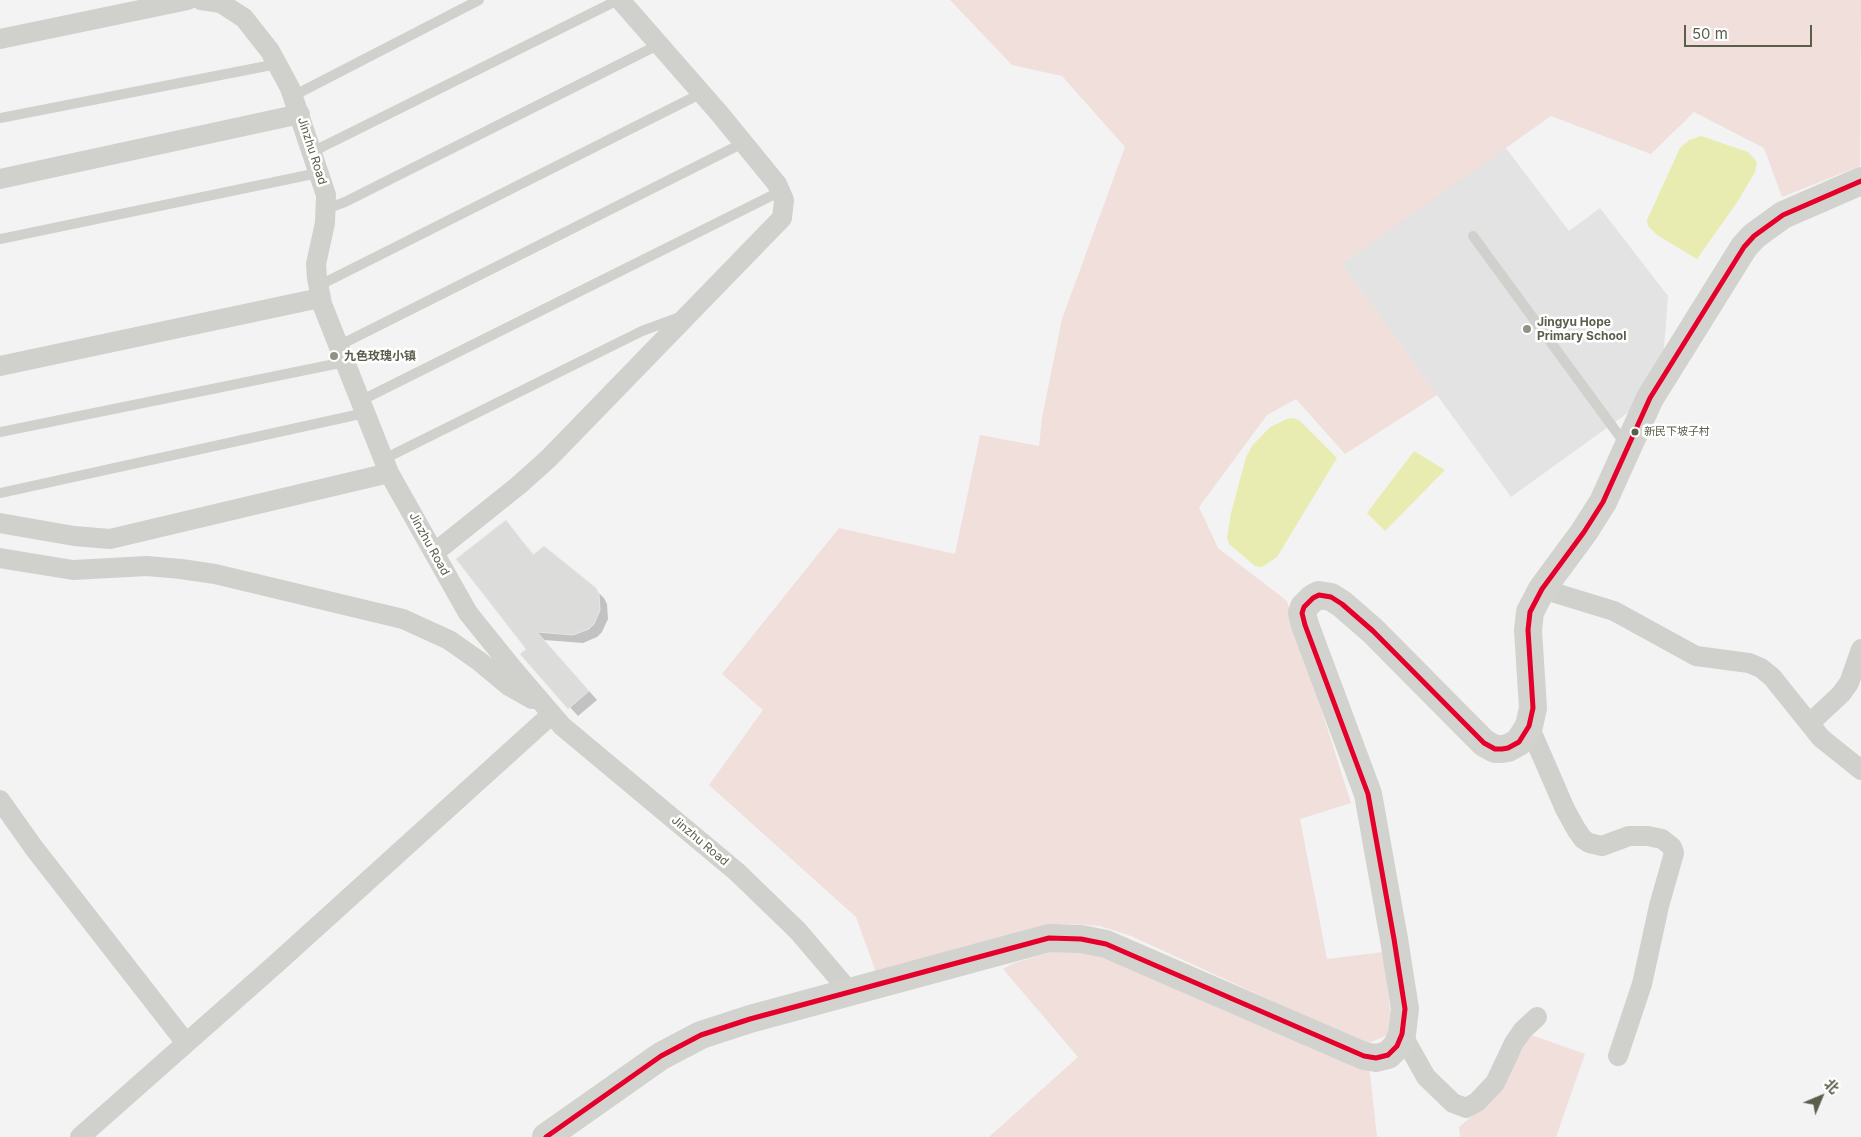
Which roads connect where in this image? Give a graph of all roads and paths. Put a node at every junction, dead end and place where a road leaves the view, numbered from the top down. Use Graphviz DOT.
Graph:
graph roads {
  1 [pos="188,0"];
  2 [pos="201,0"];
  3 [pos="479,0"];
  4 [pos="619,0"];
  5 [pos="0,39"];
  6 [pos="660,44"];
  7 [pos="277,64"];
  8 [pos="702,94"];
  9 [pos="296,105"];
  10 [pos="0,118"];
  11 [pos="744,143"];
  12 [pos="312,152"];
  13 [pos="318,172"];
  14 [pos="0,179"];
  15 [pos="1861,181"];
  16 [pos="782,191"];
  17 [pos="326,209"];
  18 [pos="1473,236"];
  19 [pos="0,239"];
  20 [pos="319,292"];
  21 [pos="688,314"];
  22 [pos="342,354"];
  23 [pos="0,366"];
  24 [pos="363,407"];
  25 [pos="0,432"];
  26 [pos="1628,448"];
  27 [pos="386,466"];
  28 [pos="0,493"];
  29 [pos="0,523"];
  30 [pos="434,553"];
  31 [pos="0,558"];
  32 [pos="1542,590"];
  33 [pos="1861,649"];
  34 [pos="548,711"];
  35 [pos="1810,723"];
  36 [pos="1529,726"];
  37 [pos="1861,770"];
  38 [pos="0,800"];
  39 [pos="850,992"];
  40 [pos="1537,1017"];
  41 [pos="1402,1034"];
  42 [pos="186,1043"];
  43 [pos="1618,1056"];
  44 [pos="80,1137"];
  45 [pos="546,1137"];
  1 -- 5 [label="street"];
  2 -- 7 [label="street, Jinzhu Road"];
  3 -- 9 [label="lane"];
  4 -- 6 [label="street"];
  4 -- 12 [label="lane"];
  6 -- 8 [label="street"];
  6 -- 17 [label="lane"];
  7 -- 9 [label="street, Jinzhu Road"];
  7 -- 10 [label="lane"];
  8 -- 11 [label="street"];
  8 -- 20 [label="lane"];
  9 -- 12 [label="street, Jinzhu Road"];
  9 -- 14 [label="street"];
  11 -- 16 [label="street"];
  11 -- 22 [label="lane"];
  12 -- 13 [label="street, Jinzhu Road"];
  13 -- 17 [label="street, Jinzhu Road"];
  13 -- 19 [label="lane"];
  15 -- 26 [label="main road"];
  16 -- 21 [label="street"];
  16 -- 24 [label="lane"];
  17 -- 20 [label="street, Jinzhu Road"];
  18 -- 26 [label="lane"];
  20 -- 22 [label="street, Jinzhu Road"];
  20 -- 23 [label="street"];
  21 -- 27 [label="lane"];
  21 -- 30 [label="street"];
  22 -- 24 [label="street, Jinzhu Road"];
  22 -- 25 [label="lane"];
  24 -- 27 [label="street, Jinzhu Road"];
  24 -- 28 [label="lane"];
  26 -- 32 [label="main road"];
  27 -- 29 [label="street"];
  27 -- 30 [label="street, Jinzhu Road"];
  30 -- 34 [label="street, Jinzhu Road"];
  31 -- 34 [label="street"];
  32 -- 35 [label="street"];
  32 -- 36 [label="main road"];
  33 -- 35 [label="street"];
  34 -- 39 [label="street, Jinzhu Road"];
  34 -- 42 [label="street"];
  35 -- 37 [label="street"];
  36 -- 41 [label="main road"];
  36 -- 43 [label="street"];
  38 -- 42 [label="street"];
  39 -- 41 [label="main road"];
  39 -- 45 [label="main road"];
  40 -- 41 [label="street"];
  42 -- 44 [label="street"];
}
